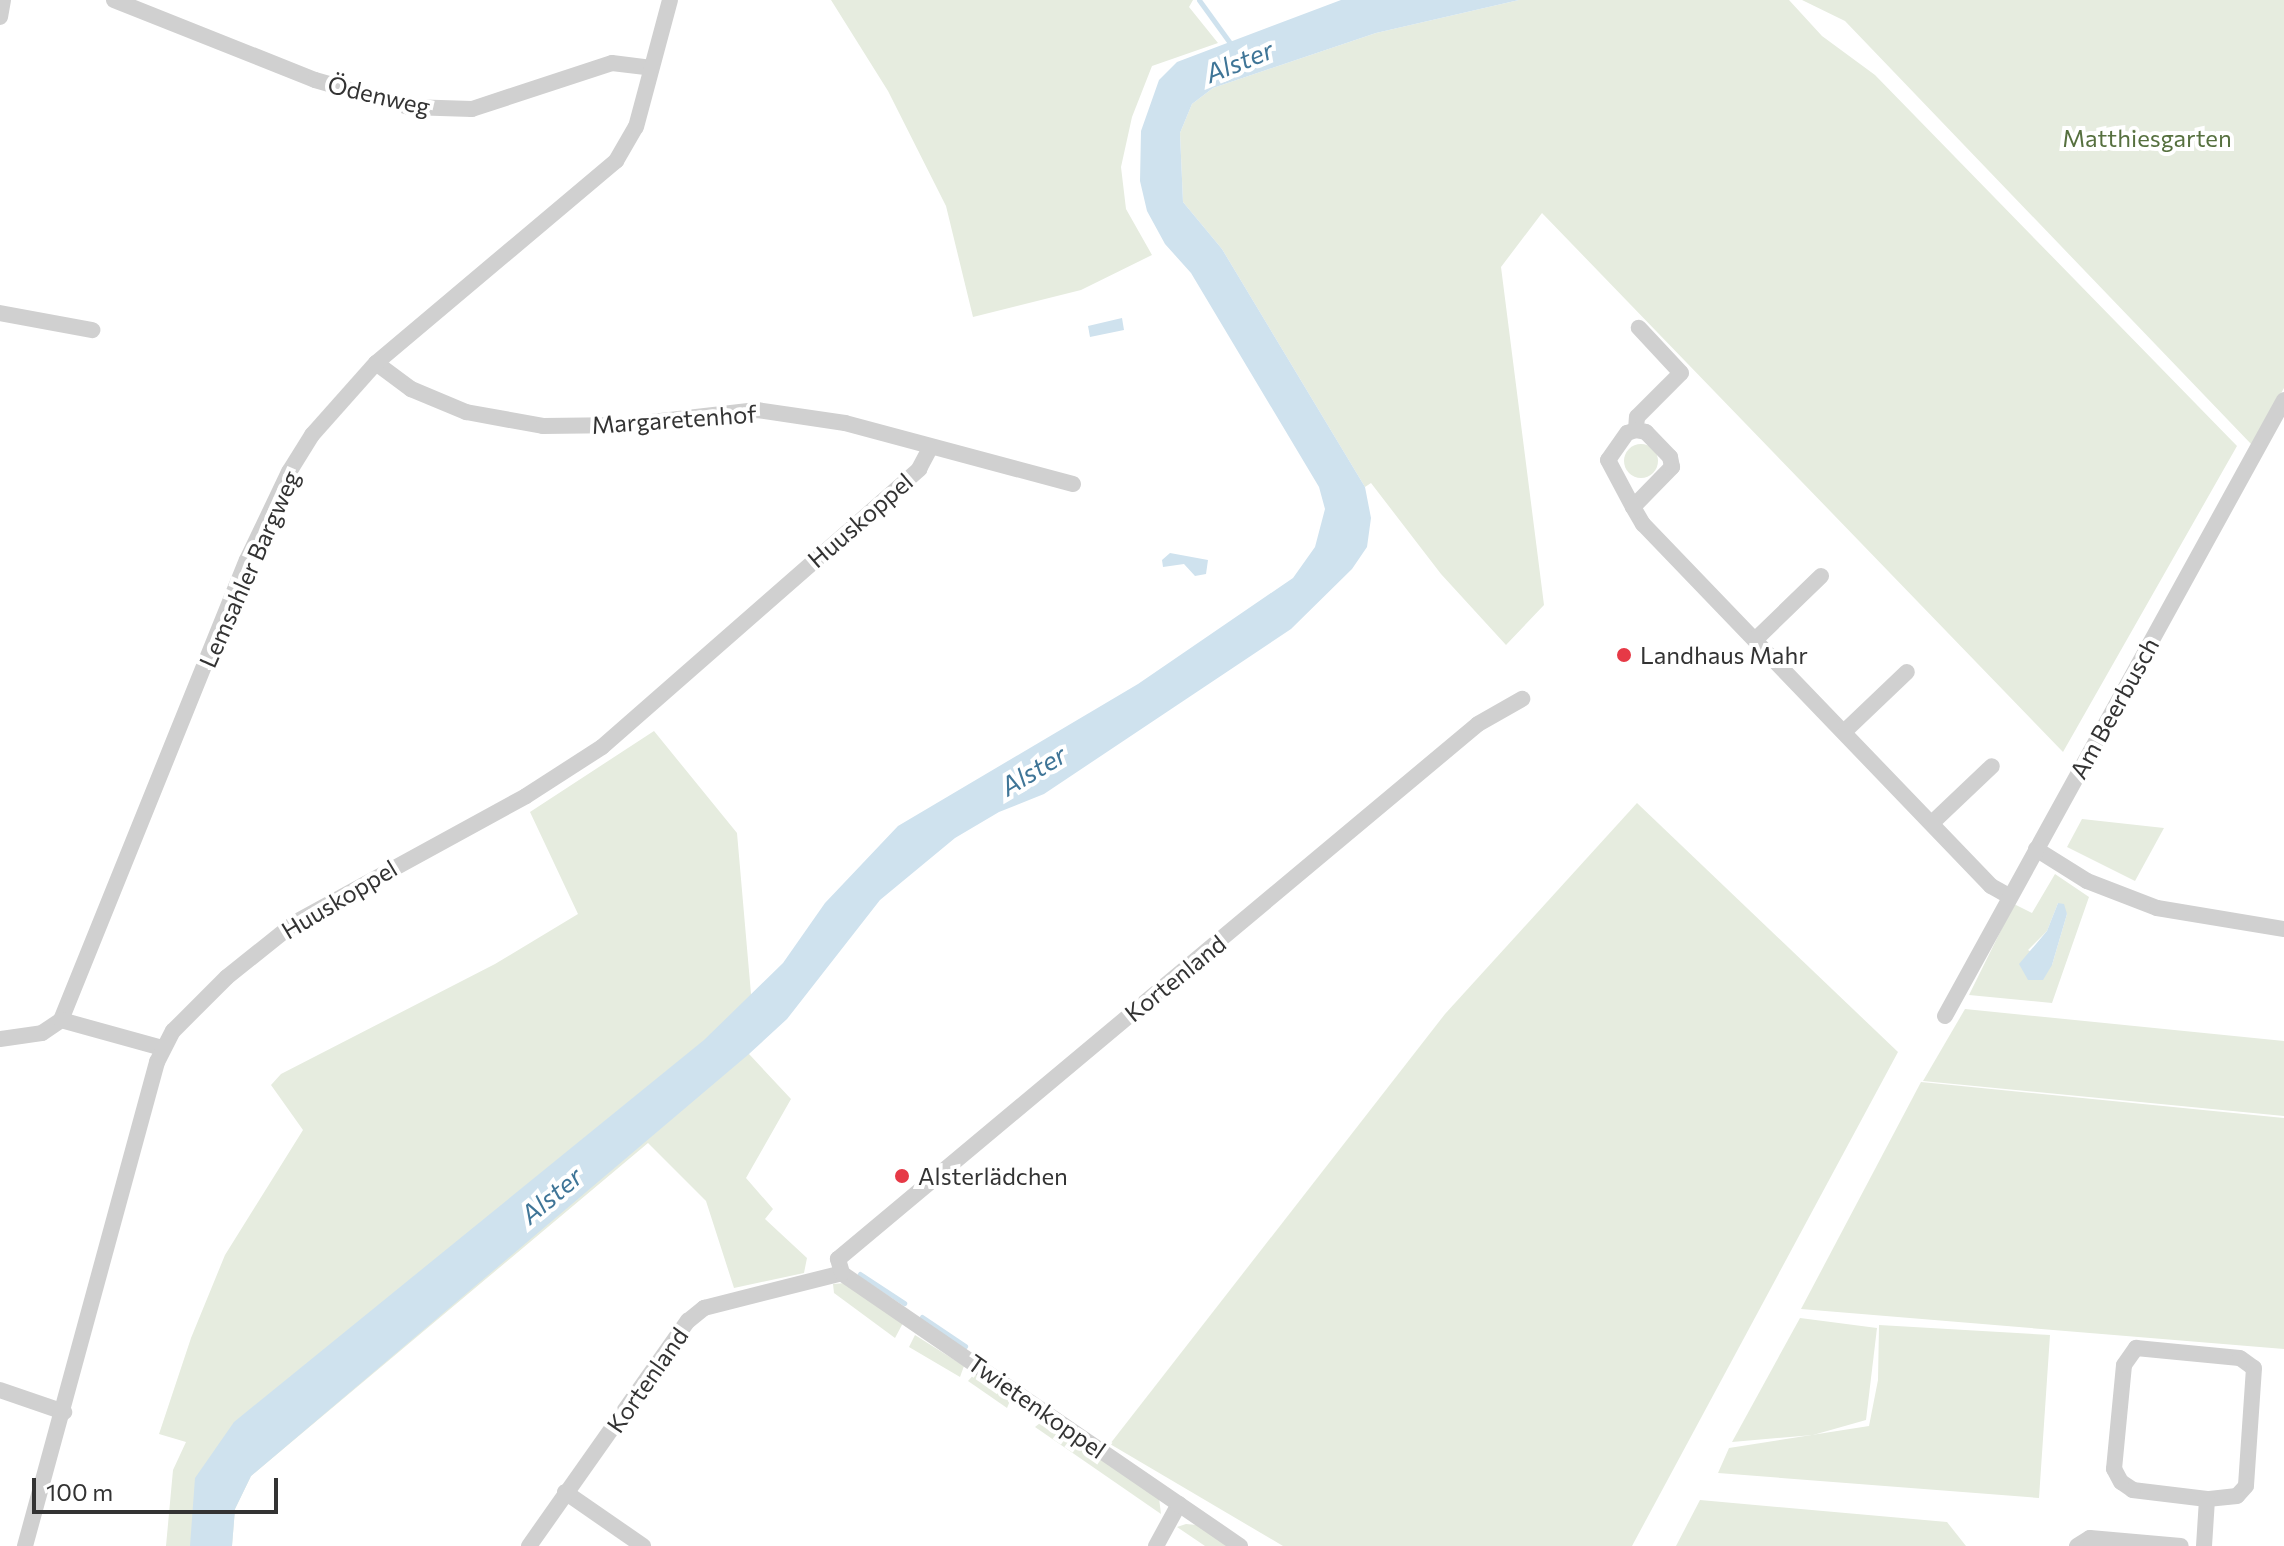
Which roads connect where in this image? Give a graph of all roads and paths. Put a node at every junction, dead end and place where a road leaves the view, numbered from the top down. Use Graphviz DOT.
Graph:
graph roads {
  1 [pos="3,0"];
  2 [pos="114,0"];
  3 [pos="670,0"];
  4 [pos="0,17"];
  5 [pos="650,68"];
  6 [pos="0,313"];
  7 [pos="1639,328"];
  8 [pos="92,330"];
  9 [pos="376,363"];
  10 [pos="2284,400"];
  11 [pos="1636,430"];
  12 [pos="930,448"];
  13 [pos="1073,484"];
  14 [pos="1633,507"];
  15 [pos="1821,576"];
  16 [pos="1755,640"];
  17 [pos="1907,672"];
  18 [pos="1522,699"];
  19 [pos="1846,730"];
  20 [pos="1992,766"];
  21 [pos="1933,822"];
  22 [pos="2036,849"];
  23 [pos="2009,896"];
  24 [pos="2284,929"];
  25 [pos="1945,1016"];
  26 [pos="61,1020"];
  27 [pos="0,1039"];
  28 [pos="162,1048"];
  29 [pos="839,1269"];
  30 [pos="0,1390"];
  31 [pos="64,1412"];
  32 [pos="565,1492"];
  33 [pos="2207,1499"];
  34 [pos="1179,1504"];
  35 [pos="2116,1543"];
  36 [pos="25,1546"];
  37 [pos="529,1546"];
  38 [pos="643,1546"];
  39 [pos="1156,1546"];
  40 [pos="1240,1546"];
  41 [pos="2077,1546"];
  42 [pos="2181,1546"];
  43 [pos="2204,1546"];
  1 -- 4 [label="street"];
  2 -- 5 [label="street, Ödenweg"];
  3 -- 5 [label="street, Lemsahler Bargweg"];
  5 -- 9 [label="street, Lemsahler Bargweg"];
  6 -- 8 [label="street"];
  7 -- 11 [label="street"];
  9 -- 12 [label="street, Margaretenhof"];
  9 -- 26 [label="street, Lemsahler Bargweg"];
  10 -- 22 [label="street, Am Beerbusch"];
  11 -- 14 [label="street"];
  11 -- 14 [label="street"];
  12 -- 13 [label="street, Margaretenhof"];
  12 -- 28 [label="street, Huuskoppel"];
  14 -- 16 [label="street"];
  15 -- 16 [label="street"];
  16 -- 19 [label="street"];
  17 -- 19 [label="street"];
  18 -- 29 [label="street, Kortenland"];
  19 -- 21 [label="street"];
  20 -- 21 [label="street"];
  21 -- 23 [label="street"];
  22 -- 23 [label="street, Am Beerbusch"];
  22 -- 24 [label="street"];
  23 -- 25 [label="street, Am Beerbusch"];
  26 -- 27 [label="street"];
  26 -- 28 [label="street"];
  28 -- 31 [label="street, Huuskoppel"];
  29 -- 32 [label="street, Kortenland"];
  29 -- 34 [label="street, Twietenkoppel"];
  30 -- 31 [label="street"];
  31 -- 36 [label="street, Huuskoppel"];
  32 -- 37 [label="street, Kortenland"];
  32 -- 38 [label="street"];
  33 -- 33 [label="street"];
  33 -- 43 [label="street"];
  34 -- 39 [label="street"];
  34 -- 40 [label="street, Twietenkoppel"];
  35 -- 41 [label="street"];
  35 -- 42 [label="street"];
}
